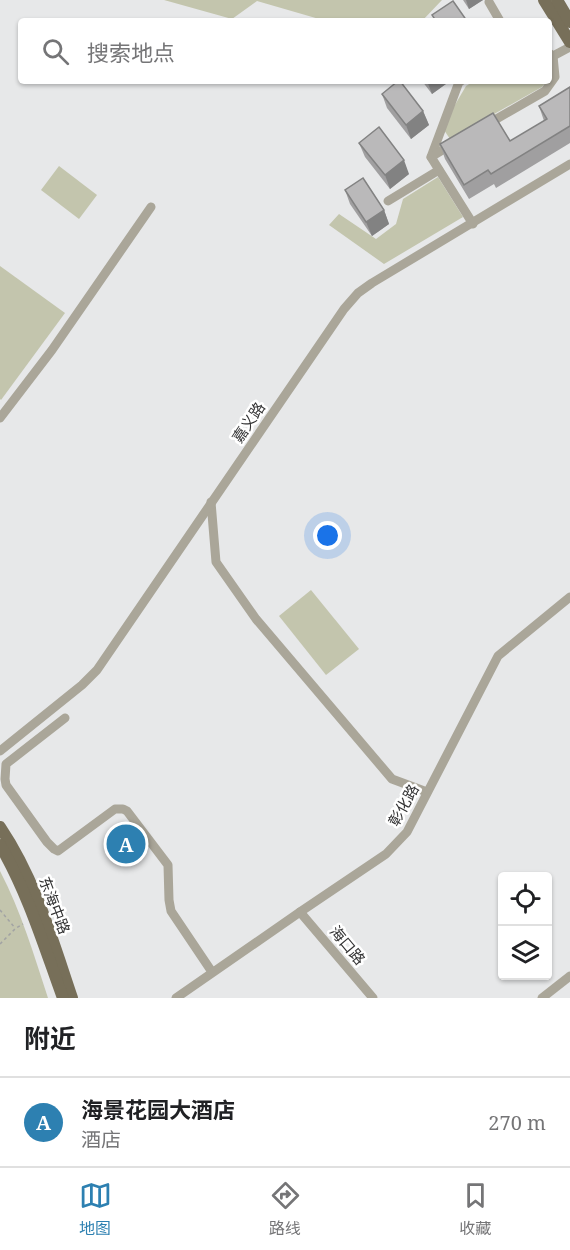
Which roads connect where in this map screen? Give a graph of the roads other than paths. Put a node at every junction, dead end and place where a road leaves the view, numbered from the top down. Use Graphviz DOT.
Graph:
graph roads {
  1 [pos="544,0"];
  2 [pos="557,0"];
  3 [pos="489,2"];
  4 [pos="499,18"];
  5 [pos="570,22"];
  6 [pos="570,42"];
  7 [pos="570,47"];
  8 [pos="552,55"];
  9 [pos="552,60"];
  10 [pos="552,81"];
  11 [pos="458,84"];
  12 [pos="550,84"];
  13 [pos="483,127"];
  14 [pos="462,139"];
  15 [pos="431,157"];
  16 [pos="570,164"];
  17 [pos="440,170"];
  18 [pos="388,201"];
  19 [pos="151,207"];
  20 [pos="472,224"];
  21 [pos="0,418"];
  22 [pos="212,502"];
  23 [pos="570,597"];
  24 [pos="65,718"];
  25 [pos="0,751"];
  26 [pos="427,792"];
  27 [pos="0,827"];
  28 [pos="0,845"];
  29 [pos="300,912"];
  30 [pos="212,972"];
  31 [pos="570,976"];
  32 [pos="63,998"];
  33 [pos="72,998"];
  34 [pos="176,998"];
  35 [pos="373,998"];
  36 [pos="542,998"];
  1 -- 6 [label="main road"];
  2 -- 5 [label="main road"];
  3 -- 4 [label="street"];
  7 -- 8 [label="street"];
  9 -- 10 [label="street"];
  11 -- 15 [label="street"];
  12 -- 13 [label="street"];
  14 -- 15 [label="street"];
  15 -- 17 [label="street"];
  16 -- 20 [label="street, 嘉义路"];
  17 -- 18 [label="street"];
  17 -- 20 [label="street"];
  19 -- 21 [label="street"];
  20 -- 22 [label="street, 嘉义路"];
  22 -- 25 [label="street, 嘉义路"];
  22 -- 26 [label="street"];
  23 -- 26 [label="street, 彰化路"];
  24 -- 30 [label="street"];
  26 -- 29 [label="street, 彰化路"];
  27 -- 33 [label="main road, 东海中路"];
  28 -- 32 [label="main road, 东海中路"];
  29 -- 30 [label="street, 彰化路"];
  29 -- 35 [label="street, 海口路"];
  30 -- 34 [label="street, 彰化路"];
  31 -- 36 [label="street"];
}
